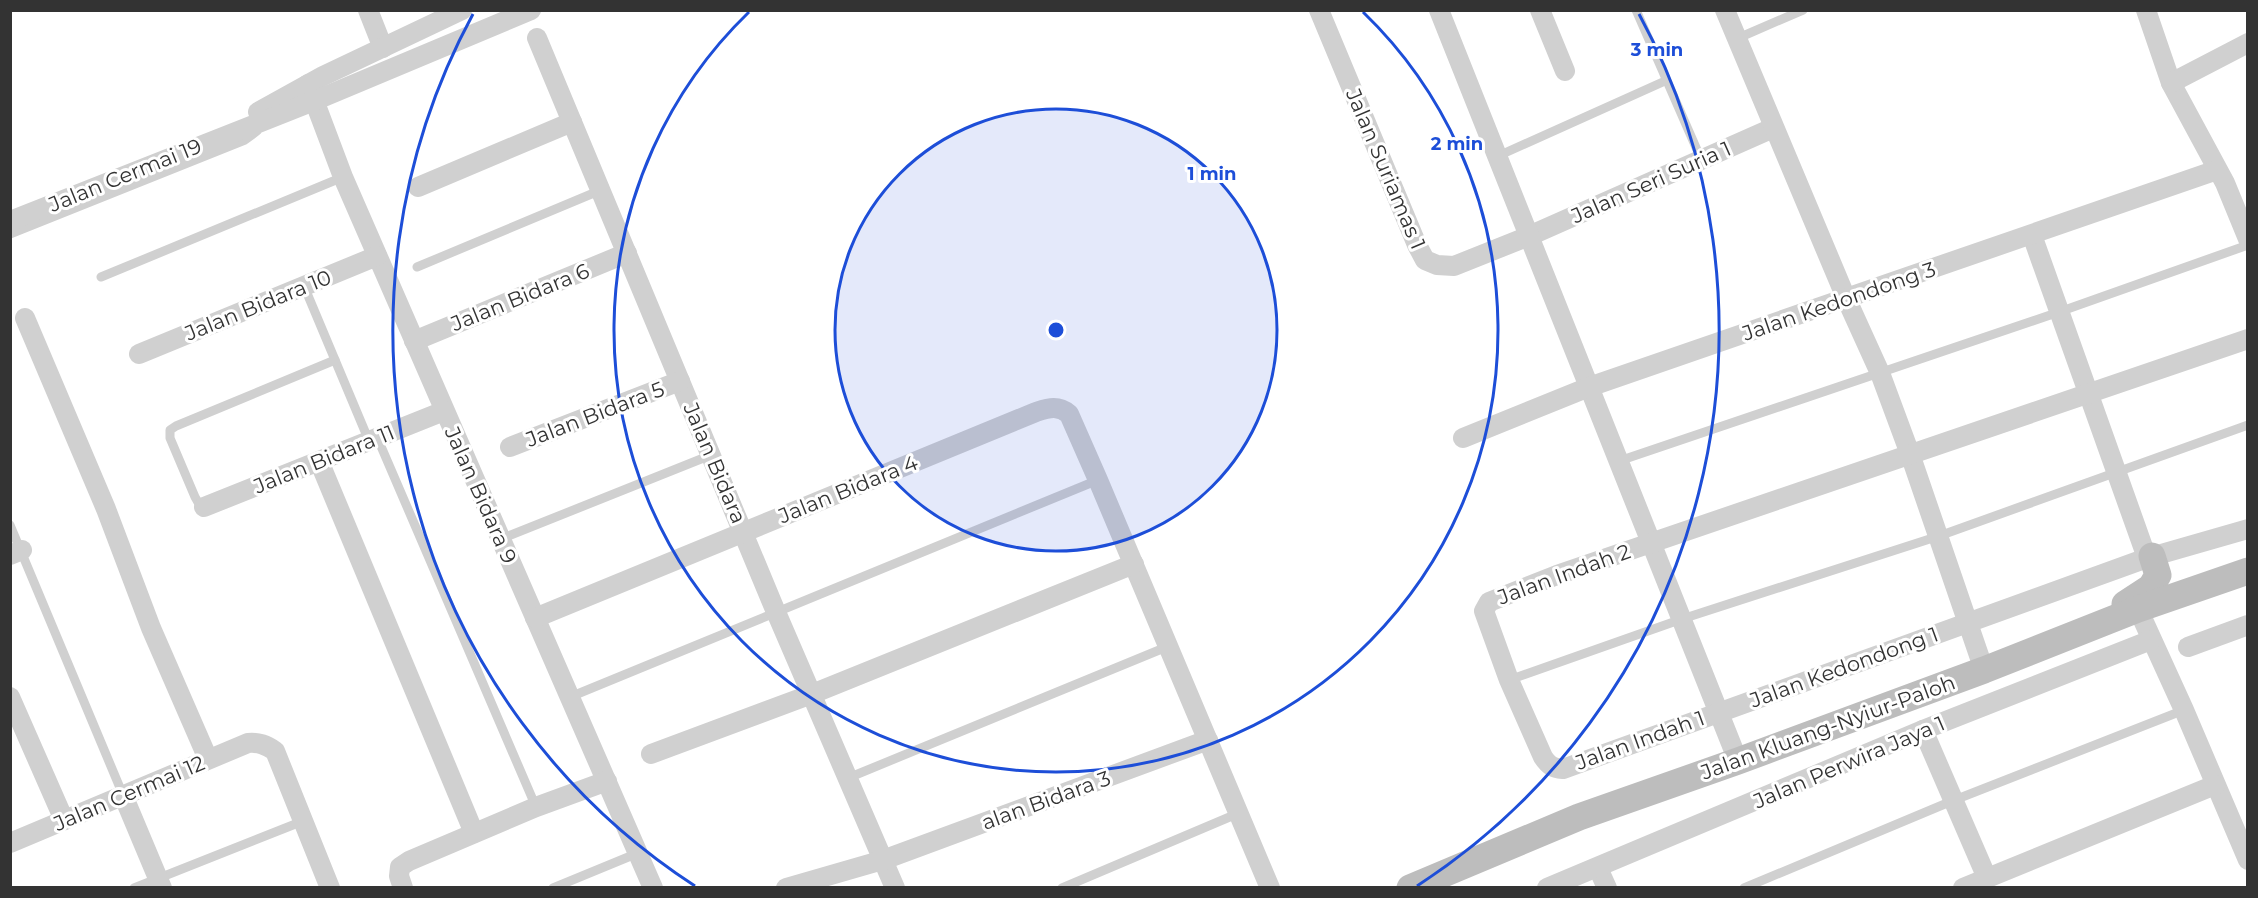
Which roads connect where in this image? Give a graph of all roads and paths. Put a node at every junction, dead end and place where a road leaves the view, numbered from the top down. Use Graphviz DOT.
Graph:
graph roads {
  1 [pos="368,10"];
  2 [pos="462,10"];
  3 [pos="531,10"];
  4 [pos="1319,10"];
  5 [pos="1439,10"];
  6 [pos="1540,10"];
  7 [pos="1636,10"];
  8 [pos="1725,10"];
  9 [pos="1803,10"];
  10 [pos="2146,10"];
  11 [pos="537,38"];
  12 [pos="1736,39"];
  13 [pos="2247,43"];
  14 [pos="383,48"];
  15 [pos="1565,71"];
  16 [pos="1665,81"];
  17 [pos="2170,83"];
  18 [pos="311,92"];
  19 [pos="572,122"];
  20 [pos="1773,128"];
  21 [pos="243,135"];
  22 [pos="1498,156"];
  23 [pos="1701,159"];
  24 [pos="2217,170"];
  25 [pos="343,177"];
  26 [pos="418,187"];
  27 [pos="601,190"];
  28 [pos="10,221"];
  29 [pos="10,234"];
  30 [pos="2032,235"];
  31 [pos="1529,236"];
  32 [pos="2247,239"];
  33 [pos="2247,245"];
  34 [pos="627,253"];
  35 [pos="377,256"];
  36 [pos="417,267"];
  37 [pos="100,277"];
  38 [pos="304,286"];
  39 [pos="1846,298"];
  40 [pos="2059,312"];
  41 [pos="25,318"];
  42 [pos="2247,339"];
  43 [pos="414,341"];
  44 [pos="138,354"];
  45 [pos="335,360"];
  46 [pos="1880,373"];
  47 [pos="680,381"];
  48 [pos="1589,387"];
  49 [pos="2088,394"];
  50 [pos="444,411"];
  51 [pos="2247,425"];
  52 [pos="1463,438"];
  53 [pos="373,439"];
  54 [pos="510,447"];
  55 [pos="1910,454"];
  56 [pos="711,455"];
  57 [pos="319,461"];
  58 [pos="1619,461"];
  59 [pos="2116,472"];
  60 [pos="1098,480"];
  61 [pos="204,507"];
  62 [pos="10,525"];
  63 [pos="2247,529"];
  64 [pos="743,531"];
  65 [pos="1939,536"];
  66 [pos="501,539"];
  67 [pos="1651,542"];
  68 [pos="16,553"];
  69 [pos="2149,557"];
  70 [pos="1134,564"];
  71 [pos="2247,571"];
  72 [pos="2138,609"];
  73 [pos="776,612"];
  74 [pos="535,618"];
  75 [pos="1682,619"];
  76 [pos="1969,622"];
  77 [pos="2247,625"];
  78 [pos="2095,626"];
  79 [pos="2151,639"];
  80 [pos="1169,646"];
  81 [pos="2188,647"];
  82 [pos="1984,670"];
  83 [pos="1509,680"];
  84 [pos="812,694"];
  85 [pos="10,697"];
  86 [pos="570,697"];
  87 [pos="2184,710"];
  88 [pos="1719,711"];
  89 [pos="1923,730"];
  90 [pos="1208,740"];
  91 [pos="651,754"];
  92 [pos="208,759"];
  93 [pos="1738,761"];
  94 [pos="848,778"];
  95 [pos="607,781"];
  96 [pos="2215,785"];
  97 [pos="123,795"];
  98 [pos="1952,801"];
  99 [pos="536,807"];
  100 [pos="1239,813"];
  101 [pos="64,820"];
  102 [pos="303,821"];
  103 [pos="474,833"];
  104 [pos="10,843"];
  105 [pos="638,853"];
  106 [pos="884,860"];
  107 [pos="2247,860"];
  108 [pos="1598,868"];
  109 [pos="1987,878"];
  110 [pos="160,882"];
  111 [pos="134,888"];
  112 [pos="330,888"];
  113 [pos="403,888"];
  114 [pos="554,888"];
  115 [pos="653,888"];
  116 [pos="786,888"];
  117 [pos="895,888"];
  118 [pos="1062,888"];
  119 [pos="1270,888"];
  120 [pos="1410,888"];
  121 [pos="1547,888"];
  122 [pos="1607,888"];
  123 [pos="1744,888"];
  124 [pos="1962,888"];
  1 -- 14 [label="street"];
  2 -- 14 [label="street"];
  3 -- 18 [label="street"];
  4 -- 31 [label="street, Jalan Suriamas 1"];
  5 -- 22 [label="street"];
  6 -- 15 [label="street"];
  7 -- 16 [label="lane"];
  8 -- 12 [label="street"];
  9 -- 12 [label="lane"];
  10 -- 17 [label="street"];
  11 -- 19 [label="street, Jalan Bidara"];
  12 -- 20 [label="street"];
  13 -- 17 [label="street"];
  14 -- 18 [label="street"];
  16 -- 22 [label="lane"];
  16 -- 23 [label="lane"];
  17 -- 24 [label="street"];
  18 -- 21 [label="street, Jalan Cermai 19"];
  18 -- 21 [label="street"];
  18 -- 25 [label="street, Jalan Bidara 9"];
  19 -- 26 [label="street"];
  19 -- 27 [label="street, Jalan Bidara"];
  20 -- 23 [label="street, Jalan Seri Suria 1"];
  20 -- 39 [label="street"];
  21 -- 28 [label="street, Jalan Cermai 19"];
  21 -- 29 [label="lane"];
  22 -- 31 [label="street"];
  23 -- 31 [label="street, Jalan Seri Suria 1"];
  24 -- 30 [label="street, Jalan Kedondong 3"];
  24 -- 32 [label="street"];
  25 -- 35 [label="street, Jalan Bidara 9"];
  25 -- 37 [label="lane"];
  27 -- 34 [label="street, Jalan Bidara"];
  27 -- 36 [label="lane"];
  30 -- 39 [label="street, Jalan Kedondong 3"];
  30 -- 40 [label="street"];
  31 -- 48 [label="street"];
  33 -- 40 [label="lane"];
  34 -- 43 [label="street, Jalan Bidara 6"];
  34 -- 47 [label="street, Jalan Bidara"];
  35 -- 38 [label="street, Jalan Bidara 10"];
  35 -- 43 [label="street, Jalan Bidara 9"];
  38 -- 44 [label="street, Jalan Bidara 10"];
  38 -- 45 [label="lane"];
  39 -- 46 [label="street"];
  39 -- 48 [label="street, Jalan Kedondong 3"];
  40 -- 46 [label="lane"];
  40 -- 49 [label="street"];
  41 -- 92 [label="street"];
  42 -- 49 [label="street"];
  43 -- 50 [label="street, Jalan Bidara 9"];
  45 -- 53 [label="lane"];
  45 -- 61 [label="lane"];
  46 -- 55 [label="street"];
  46 -- 58 [label="lane"];
  47 -- 54 [label="street, Jalan Bidara 5"];
  47 -- 56 [label="street, Jalan Bidara"];
  48 -- 52 [label="street, Jalan Kedondong 3"];
  48 -- 58 [label="street"];
  49 -- 55 [label="street"];
  49 -- 59 [label="street"];
  50 -- 53 [label="street, Jalan Bidara 11"];
  50 -- 66 [label="street, Jalan Bidara 9"];
  51 -- 59 [label="lane"];
  53 -- 57 [label="street, Jalan Bidara 11"];
  53 -- 99 [label="lane"];
  55 -- 65 [label="street"];
  55 -- 67 [label="street"];
  56 -- 64 [label="street, Jalan Bidara"];
  56 -- 66 [label="lane"];
  57 -- 61 [label="street, Jalan Bidara 11"];
  57 -- 103 [label="street"];
  58 -- 67 [label="street"];
  59 -- 65 [label="lane"];
  59 -- 69 [label="street"];
  60 -- 64 [label="street, Jalan Bidara 4"];
  60 -- 70 [label="street"];
  60 -- 73 [label="lane"];
  62 -- 68 [label="lane"];
  63 -- 69 [label="street"];
  64 -- 73 [label="street, Jalan Bidara"];
  64 -- 74 [label="street, Jalan Bidara 4"];
  65 -- 75 [label="lane"];
  65 -- 76 [label="street"];
  66 -- 74 [label="street, Jalan Bidara 9"];
  67 -- 75 [label="street"];
  67 -- 83 [label="street, Jalan Indah 2"];
  68 -- 97 [label="lane"];
  69 -- 76 [label="street, Jalan Kedondong 1"];
  69 -- 78 [label="street"];
  70 -- 80 [label="street"];
  70 -- 84 [label="street"];
  71 -- 72 [label="street, Jalan Kluang-Nyiur-Paloh"];
  72 -- 78 [label="street, Jalan Kluang-Nyiur-Paloh"];
  72 -- 79 [label="street"];
  73 -- 84 [label="street, Jalan Bidara"];
  73 -- 86 [label="lane"];
  74 -- 86 [label="street, Jalan Bidara 9"];
  75 -- 83 [label="lane"];
  75 -- 88 [label="street"];
  76 -- 82 [label="street"];
  76 -- 88 [label="street, Jalan Kedondong 1"];
  77 -- 81 [label="street"];
  78 -- 82 [label="street, Jalan Kluang-Nyiur-Paloh"];
  79 -- 87 [label="street"];
  79 -- 89 [label="street, Jalan Perwira Jaya 1"];
  80 -- 90 [label="street"];
  80 -- 94 [label="lane"];
  82 -- 93 [label="street, Jalan Kluang-Nyiur-Paloh"];
  83 -- 88 [label="street, Jalan Indah 1"];
  84 -- 91 [label="street"];
  84 -- 94 [label="street, Jalan Bidara"];
  85 -- 101 [label="street"];
  86 -- 95 [label="street, Jalan Bidara 9"];
  87 -- 96 [label="street"];
  87 -- 98 [label="lane"];
  88 -- 93 [label="street"];
  89 -- 98 [label="street"];
  89 -- 108 [label="street, Jalan Perwira Jaya 1"];
  90 -- 100 [label="street"];
  90 -- 106 [label="street, alan Bidara 3"];
  92 -- 97 [label="street, Jalan Cermai 12"];
  92 -- 102 [label="street, Jalan Cermai 12"];
  93 -- 120 [label="street, Jalan Kluang-Nyiur-Paloh"];
  94 -- 106 [label="street, Jalan Bidara"];
  95 -- 99 [label="street"];
  95 -- 105 [label="street, Jalan Bidara 9"];
  96 -- 107 [label="street"];
  96 -- 109 [label="street"];
  97 -- 101 [label="street, Jalan Cermai 12"];
  97 -- 110 [label="street"];
  98 -- 109 [label="street"];
  98 -- 123 [label="lane"];
  99 -- 103 [label="street"];
  100 -- 118 [label="lane"];
  100 -- 119 [label="street"];
  101 -- 104 [label="street, Jalan Cermai 12"];
  102 -- 110 [label="lane"];
  102 -- 112 [label="street"];
  103 -- 113 [label="street"];
  105 -- 114 [label="lane"];
  105 -- 115 [label="street, Jalan Bidara 9"];
  106 -- 116 [label="street, alan Bidara 3"];
  106 -- 117 [label="street, Jalan Bidara"];
  108 -- 121 [label="street, Jalan Perwira Jaya 1"];
  108 -- 122 [label="street"];
  109 -- 124 [label="street"];
  110 -- 111 [label="lane"];
}
